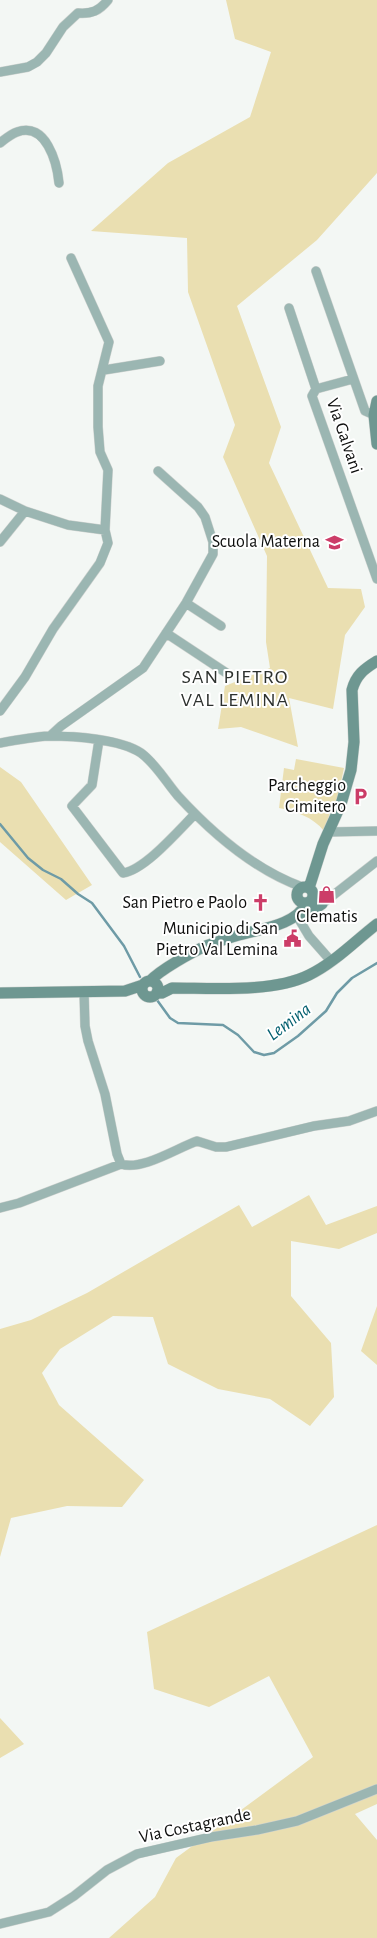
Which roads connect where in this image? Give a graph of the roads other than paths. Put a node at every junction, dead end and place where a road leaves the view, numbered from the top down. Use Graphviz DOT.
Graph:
graph roads {
  1 [pos="108,0"];
  2 [pos="0,72"];
  3 [pos="0,143"];
  4 [pos="59,183"];
  5 [pos="71,258"];
  6 [pos="316,271"];
  7 [pos="289,308"];
  8 [pos="160,361"];
  9 [pos="104,370"];
  10 [pos="353,379"];
  11 [pos="316,389"];
  12 [pos="377,401"];
  13 [pos="374,415"];
  14 [pos="377,444"];
  15 [pos="158,471"];
  16 [pos="0,499"];
  17 [pos="25,511"];
  18 [pos="105,530"];
  19 [pos="0,542"];
  20 [pos="377,579"];
  21 [pos="186,603"];
  22 [pos="221,626"];
  23 [pos="166,633"];
  24 [pos="377,661"];
  25 [pos="228,674"];
  26 [pos="0,711"];
  27 [pos="50,736"];
  28 [pos="99,740"];
  29 [pos="0,743"];
  30 [pos="195,814"];
  31 [pos="377,831"];
  32 [pos="329,832"];
  33 [pos="377,861"];
  34 [pos="309,897"];
  35 [pos="288,920"];
  36 [pos="377,924"];
  37 [pos="331,961"];
  38 [pos="153,984"];
  39 [pos="84,991"];
  40 [pos="0,993"];
  41 [pos="377,1111"];
  42 [pos="121,1164"];
  43 [pos="0,1208"];
  44 [pos="377,1789"];
  45 [pos="0,1924"];
  1 -- 2 [label="street"];
  3 -- 4 [label="street"];
  5 -- 9 [label="street"];
  6 -- 10 [label="street"];
  7 -- 11 [label="street, Via Galvani"];
  8 -- 9 [label="street"];
  9 -- 18 [label="street"];
  10 -- 11 [label="street"];
  10 -- 13 [label="street"];
  11 -- 20 [label="street, Via Galvani"];
  12 -- 13 [label="street"];
  13 -- 14 [label="street"];
  15 -- 21 [label="street"];
  16 -- 17 [label="street"];
  17 -- 18 [label="street"];
  17 -- 19 [label="street"];
  18 -- 26 [label="street"];
  21 -- 22 [label="street"];
  21 -- 23 [label="street"];
  23 -- 25 [label="street"];
  23 -- 27 [label="street"];
  24 -- 32 [label="street"];
  27 -- 28 [label="street"];
  27 -- 29 [label="street"];
  28 -- 30 [label="street"];
  28 -- 30 [label="street"];
  30 -- 34 [label="street"];
  31 -- 32 [label="street"];
  32 -- 34 [label="street"];
  33 -- 34 [label="street"];
  34 -- 35 [label="street"];
  34 -- 35 [label="street"];
  35 -- 37 [label="street"];
  35 -- 38 [label="street"];
  36 -- 37 [label="street"];
  37 -- 38 [label="street"];
  38 -- 39 [label="street"];
  39 -- 40 [label="street"];
  39 -- 42 [label="street"];
  41 -- 42 [label="street"];
  42 -- 43 [label="street"];
  44 -- 45 [label="street, Via Costagrande"];
}
